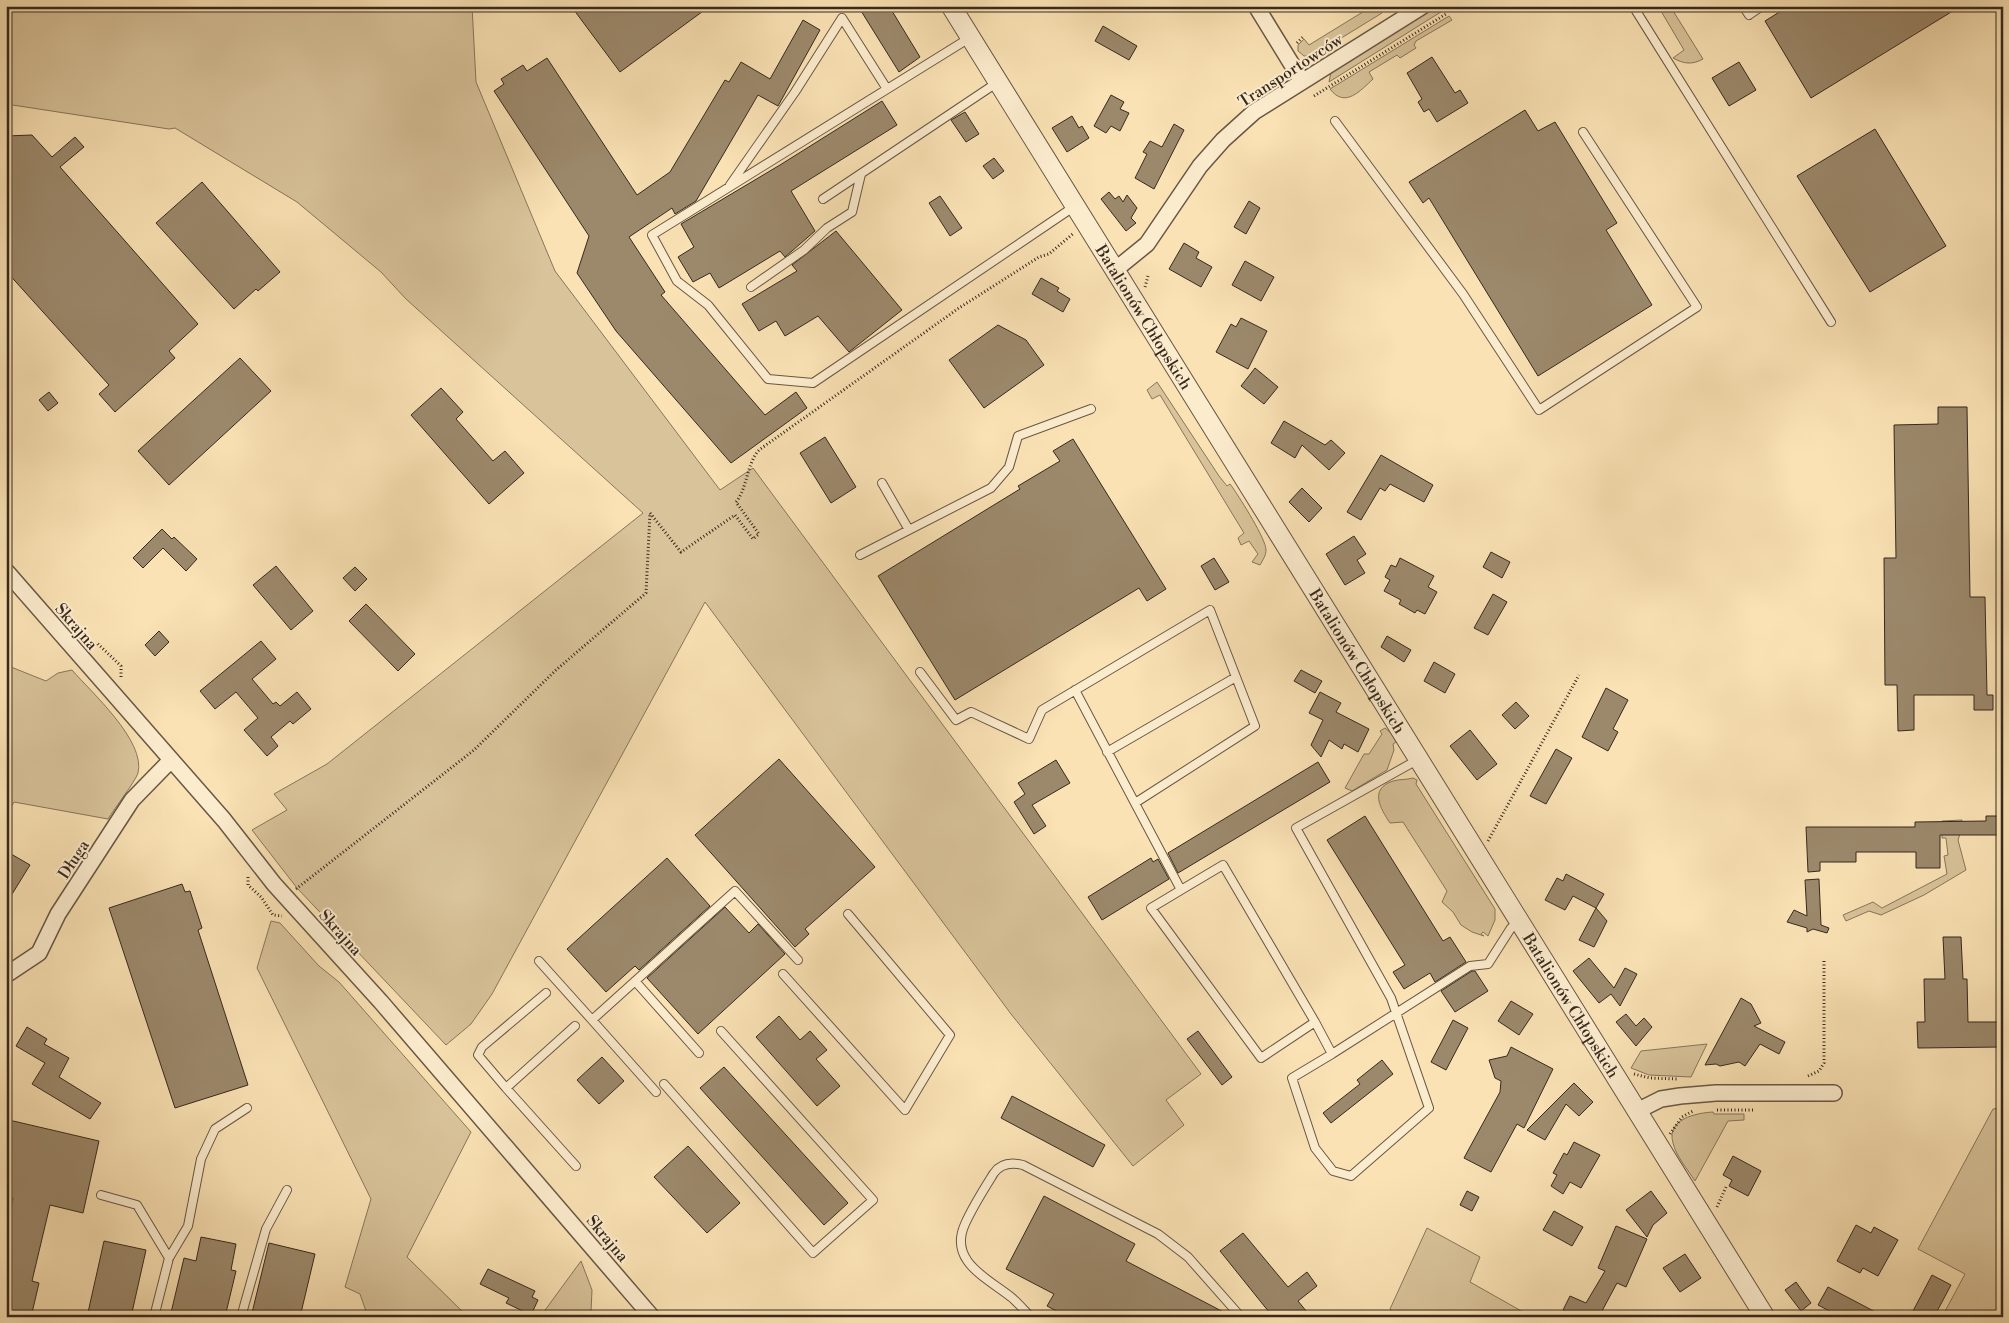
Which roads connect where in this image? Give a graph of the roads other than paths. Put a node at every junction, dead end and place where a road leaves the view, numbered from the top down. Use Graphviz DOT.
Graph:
graph roads {
  1 [pos="951,6"];
  2 [pos="1256,6"];
  3 [pos="1423,6"];
  4 [pos="1633,6"];
  5 [pos="1743,6"];
  6 [pos="1762,6"];
  7 [pos="970,38"];
  8 [pos="1302,81"];
  9 [pos="998,82"];
  10 [pos="887,89"];
  11 [pos="1335,121"];
  12 [pos="1583,132"];
  13 [pos="861,174"];
  14 [pos="728,188"];
  15 [pos="823,199"];
  16 [pos="1076,206"];
  17 [pos="1115,270"];
  18 [pos="751,287"];
  19 [pos="1831,322"];
  20 [pos="1091,410"];
  21 [pos="882,484"];
  22 [pos="909,530"];
  23 [pos="860,556"];
  24 [pos="6,571"];
  25 [pos="920,672"];
  26 [pos="1236,677"];
  27 [pos="1074,690"];
  28 [pos="1107,752"];
  29 [pos="171,760"];
  30 [pos="1419,760"];
  31 [pos="1135,803"];
  32 [pos="1181,890"];
  33 [pos="848,914"];
  34 [pos="1519,921"];
  35 [pos="798,960"];
  36 [pos="539,961"];
  37 [pos="783,974"];
  38 [pos="6,975"];
  39 [pos="635,980"];
  40 [pos="546,993"];
  41 [pos="1397,1012"];
  42 [pos="592,1020"];
  43 [pos="1315,1022"];
  44 [pos="575,1026"];
  45 [pos="722,1031"];
  46 [pos="698,1053"];
  47 [pos="1332,1054"];
  48 [pos="664,1084"];
  49 [pos="506,1088"];
  50 [pos="656,1092"];
  51 [pos="1834,1092"];
  52 [pos="247,1108"];
  53 [pos="1637,1111"];
  54 [pos="576,1166"];
  55 [pos="287,1190"];
  56 [pos="101,1195"];
  57 [pos="169,1258"];
  58 [pos="154,1317"];
  59 [pos="241,1317"];
  60 [pos="652,1317"];
  61 [pos="1031,1317"];
  62 [pos="1240,1317"];
  63 [pos="1765,1317"];
  1 -- 7 [label="street, Batalionów Chłopskich"];
  2 -- 8 [label="street"];
  3 -- 8 [label="street, Transportowców"];
  4 -- 19 [label="lane"];
  5 -- 6 [label="lane"];
  7 -- 9 [label="street, Batalionów Chłopskich"];
  7 -- 10 [label="lane"];
  8 -- 17 [label="street, Transportowców"];
  9 -- 13 [label="lane"];
  9 -- 16 [label="street, Batalionów Chłopskich"];
  10 -- 14 [label="lane"];
  10 -- 14 [label="lane"];
  11 -- 12 [label="lane"];
  13 -- 15 [label="lane"];
  13 -- 18 [label="lane"];
  14 -- 16 [label="lane"];
  16 -- 17 [label="street, Batalionów Chłopskich"];
  17 -- 30 [label="street, Batalionów Chłopskich"];
  20 -- 22 [label="lane"];
  21 -- 22 [label="lane"];
  22 -- 23 [label="lane"];
  24 -- 29 [label="street, Skrajna"];
  25 -- 27 [label="lane"];
  26 -- 27 [label="lane"];
  26 -- 28 [label="lane"];
  26 -- 31 [label="lane"];
  27 -- 28 [label="lane"];
  28 -- 31 [label="lane"];
  29 -- 38 [label="street, Długa"];
  29 -- 60 [label="street, Skrajna"];
  30 -- 34 [label="street, Batalionów Chłopskich"];
  30 -- 41 [label="lane"];
  31 -- 32 [label="lane"];
  32 -- 43 [label="lane"];
  32 -- 43 [label="lane"];
  33 -- 37 [label="lane"];
  34 -- 41 [label="lane"];
  34 -- 53 [label="street, Batalionów Chłopskich"];
  35 -- 39 [label="lane"];
  36 -- 42 [label="lane"];
  39 -- 42 [label="lane"];
  39 -- 46 [label="lane"];
  40 -- 49 [label="lane"];
  41 -- 47 [label="lane"];
  41 -- 47 [label="lane"];
  42 -- 50 [label="lane"];
  43 -- 47 [label="lane"];
  44 -- 49 [label="lane"];
  45 -- 48 [label="lane"];
  49 -- 54 [label="lane"];
  51 -- 53 [label="street"];
  52 -- 57 [label="lane"];
  53 -- 63 [label="street, Batalionów Chłopskich"];
  55 -- 59 [label="lane"];
  56 -- 57 [label="lane"];
  57 -- 58 [label="lane"];
  61 -- 62 [label="lane"];
}
